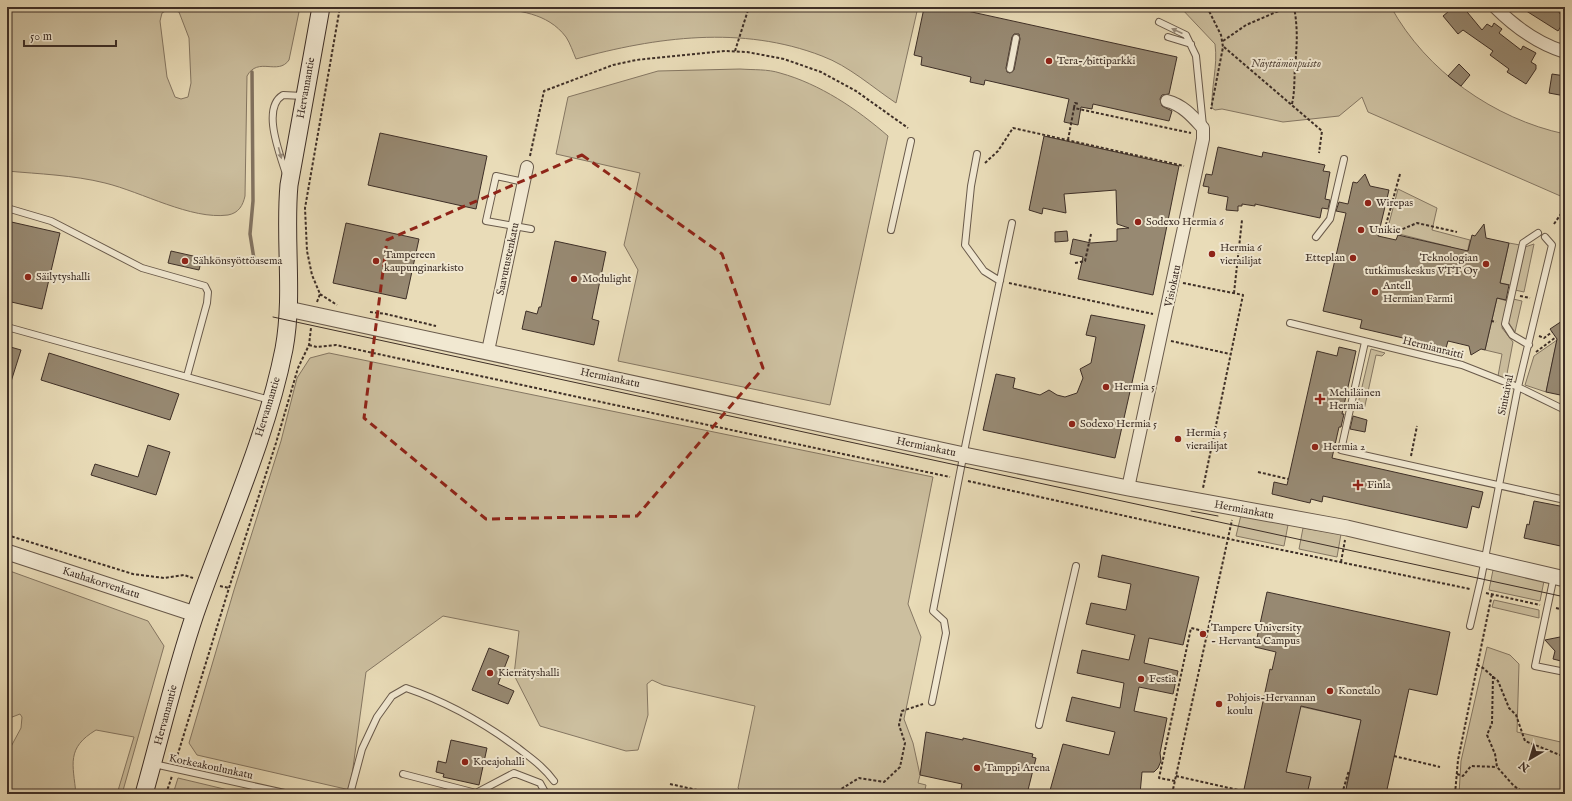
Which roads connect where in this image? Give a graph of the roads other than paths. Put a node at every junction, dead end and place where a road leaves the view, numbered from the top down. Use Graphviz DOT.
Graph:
graph roads {
  1 [pos="321,7"];
  2 [pos="1495,7"];
  3 [pos="1159,22"];
  4 [pos="1168,37"];
  5 [pos="1016,38"];
  6 [pos="1191,44"];
  7 [pos="1565,52"];
  8 [pos="1010,69"];
  9 [pos="305,96"];
  10 [pos="1167,101"];
  11 [pos="1198,131"];
  12 [pos="911,141"];
  13 [pos="977,154"];
  14 [pos="1344,159"];
  15 [pos="527,167"];
  16 [pos="524,182"];
  17 [pos="289,185"];
  18 [pos="7,208"];
  19 [pos="1012,223"];
  20 [pos="515,226"];
  21 [pos="531,229"];
  22 [pos="891,230"];
  23 [pos="1538,233"];
  24 [pos="1316,237"];
  25 [pos="1546,237"];
  26 [pos="1000,281"];
  27 [pos="288,309"];
  28 [pos="1290,323"];
  29 [pos="7,327"];
  30 [pos="1365,342"];
  31 [pos="1529,345"];
  32 [pos="488,351"];
  33 [pos="187,376"];
  34 [pos="1518,386"];
  35 [pos="270,400"];
  36 [pos="1565,410"];
  37 [pos="964,455"];
  38 [pos="1499,485"];
  39 [pos="1128,488"];
  40 [pos="1565,500"];
  41 [pos="7,552"];
  42 [pos="1484,561"];
  43 [pos="1076,566"];
  44 [pos="1559,578"];
  45 [pos="195,614"];
  46 [pos="1470,626"];
  47 [pos="1565,672"];
  48 [pos="932,702"];
  49 [pos="1040,725"];
  50 [pos="153,764"];
  51 [pos="403,774"];
  52 [pos="554,781"];
  53 [pos="546,792"];
  54 [pos="144,794"];
  55 [pos="289,794"];
  56 [pos="350,794"];
  1 -- 9 [label="main road, Hervannantie"];
  2 -- 7 [label="street"];
  6 -- 3 [label="lane, one-way"];
  4 -- 6 [label="lane"];
  5 -- 8 [label="lane"];
  6 -- 11 [label="lane"];
  9 -- 17 [label="main road, Hervannantie"];
  9 -- 17 [label="lane, one-way"];
  10 -- 11 [label="street"];
  11 -- 39 [label="street, Visiokatu"];
  12 -- 22 [label="lane"];
  13 -- 26 [label="lane"];
  14 -- 24 [label="lane"];
  15 -- 16 [label="street, Saavutustenkatu"];
  16 -- 20 [label="street, Saavutustenkatu"];
  16 -- 20 [label="lane"];
  17 -- 27 [label="main road, Hervannantie"];
  18 -- 33 [label="lane"];
  19 -- 26 [label="lane"];
  20 -- 21 [label="lane"];
  20 -- 32 [label="street, Saavutustenkatu"];
  23 -- 31 [label="lane"];
  25 -- 31 [label="lane, Sinitaival"];
  26 -- 37 [label="lane"];
  27 -- 32 [label="street, Hermiankatu"];
  27 -- 35 [label="main road, Hervannantie"];
  28 -- 30 [label="lane, Hermianraitti"];
  29 -- 33 [label="lane"];
  30 -- 34 [label="lane, Hermianraitti"];
  30 -- 38 [label="lane"];
  31 -- 34 [label="lane, Sinitaival"];
  32 -- 37 [label="street, Hermiankatu"];
  33 -- 35 [label="lane"];
  34 -- 36 [label="lane, Hermianraitti"];
  34 -- 38 [label="lane, Sinitaival"];
  35 -- 45 [label="main road, Hervannantie"];
  37 -- 39 [label="street, Hermiankatu"];
  37 -- 48 [label="lane"];
  38 -- 40 [label="lane"];
  38 -- 42 [label="lane, Sinitaival"];
  39 -- 42 [label="street, Hermiankatu"];
  41 -- 45 [label="street, Kauhakorvenkatu"];
  42 -- 44 [label="street, Hermiankatu"];
  42 -- 46 [label="lane, Sinitaival"];
  43 -- 49 [label="lane"];
  44 -- 47 [label="lane"];
  45 -- 50 [label="main road, Hervannantie"];
  50 -- 54 [label="main road, Hervannantie"];
  50 -- 55 [label="lane, Korkeakoulunkatu"];
  51 -- 53 [label="lane"];
  52 -- 56 [label="lane"];
}
